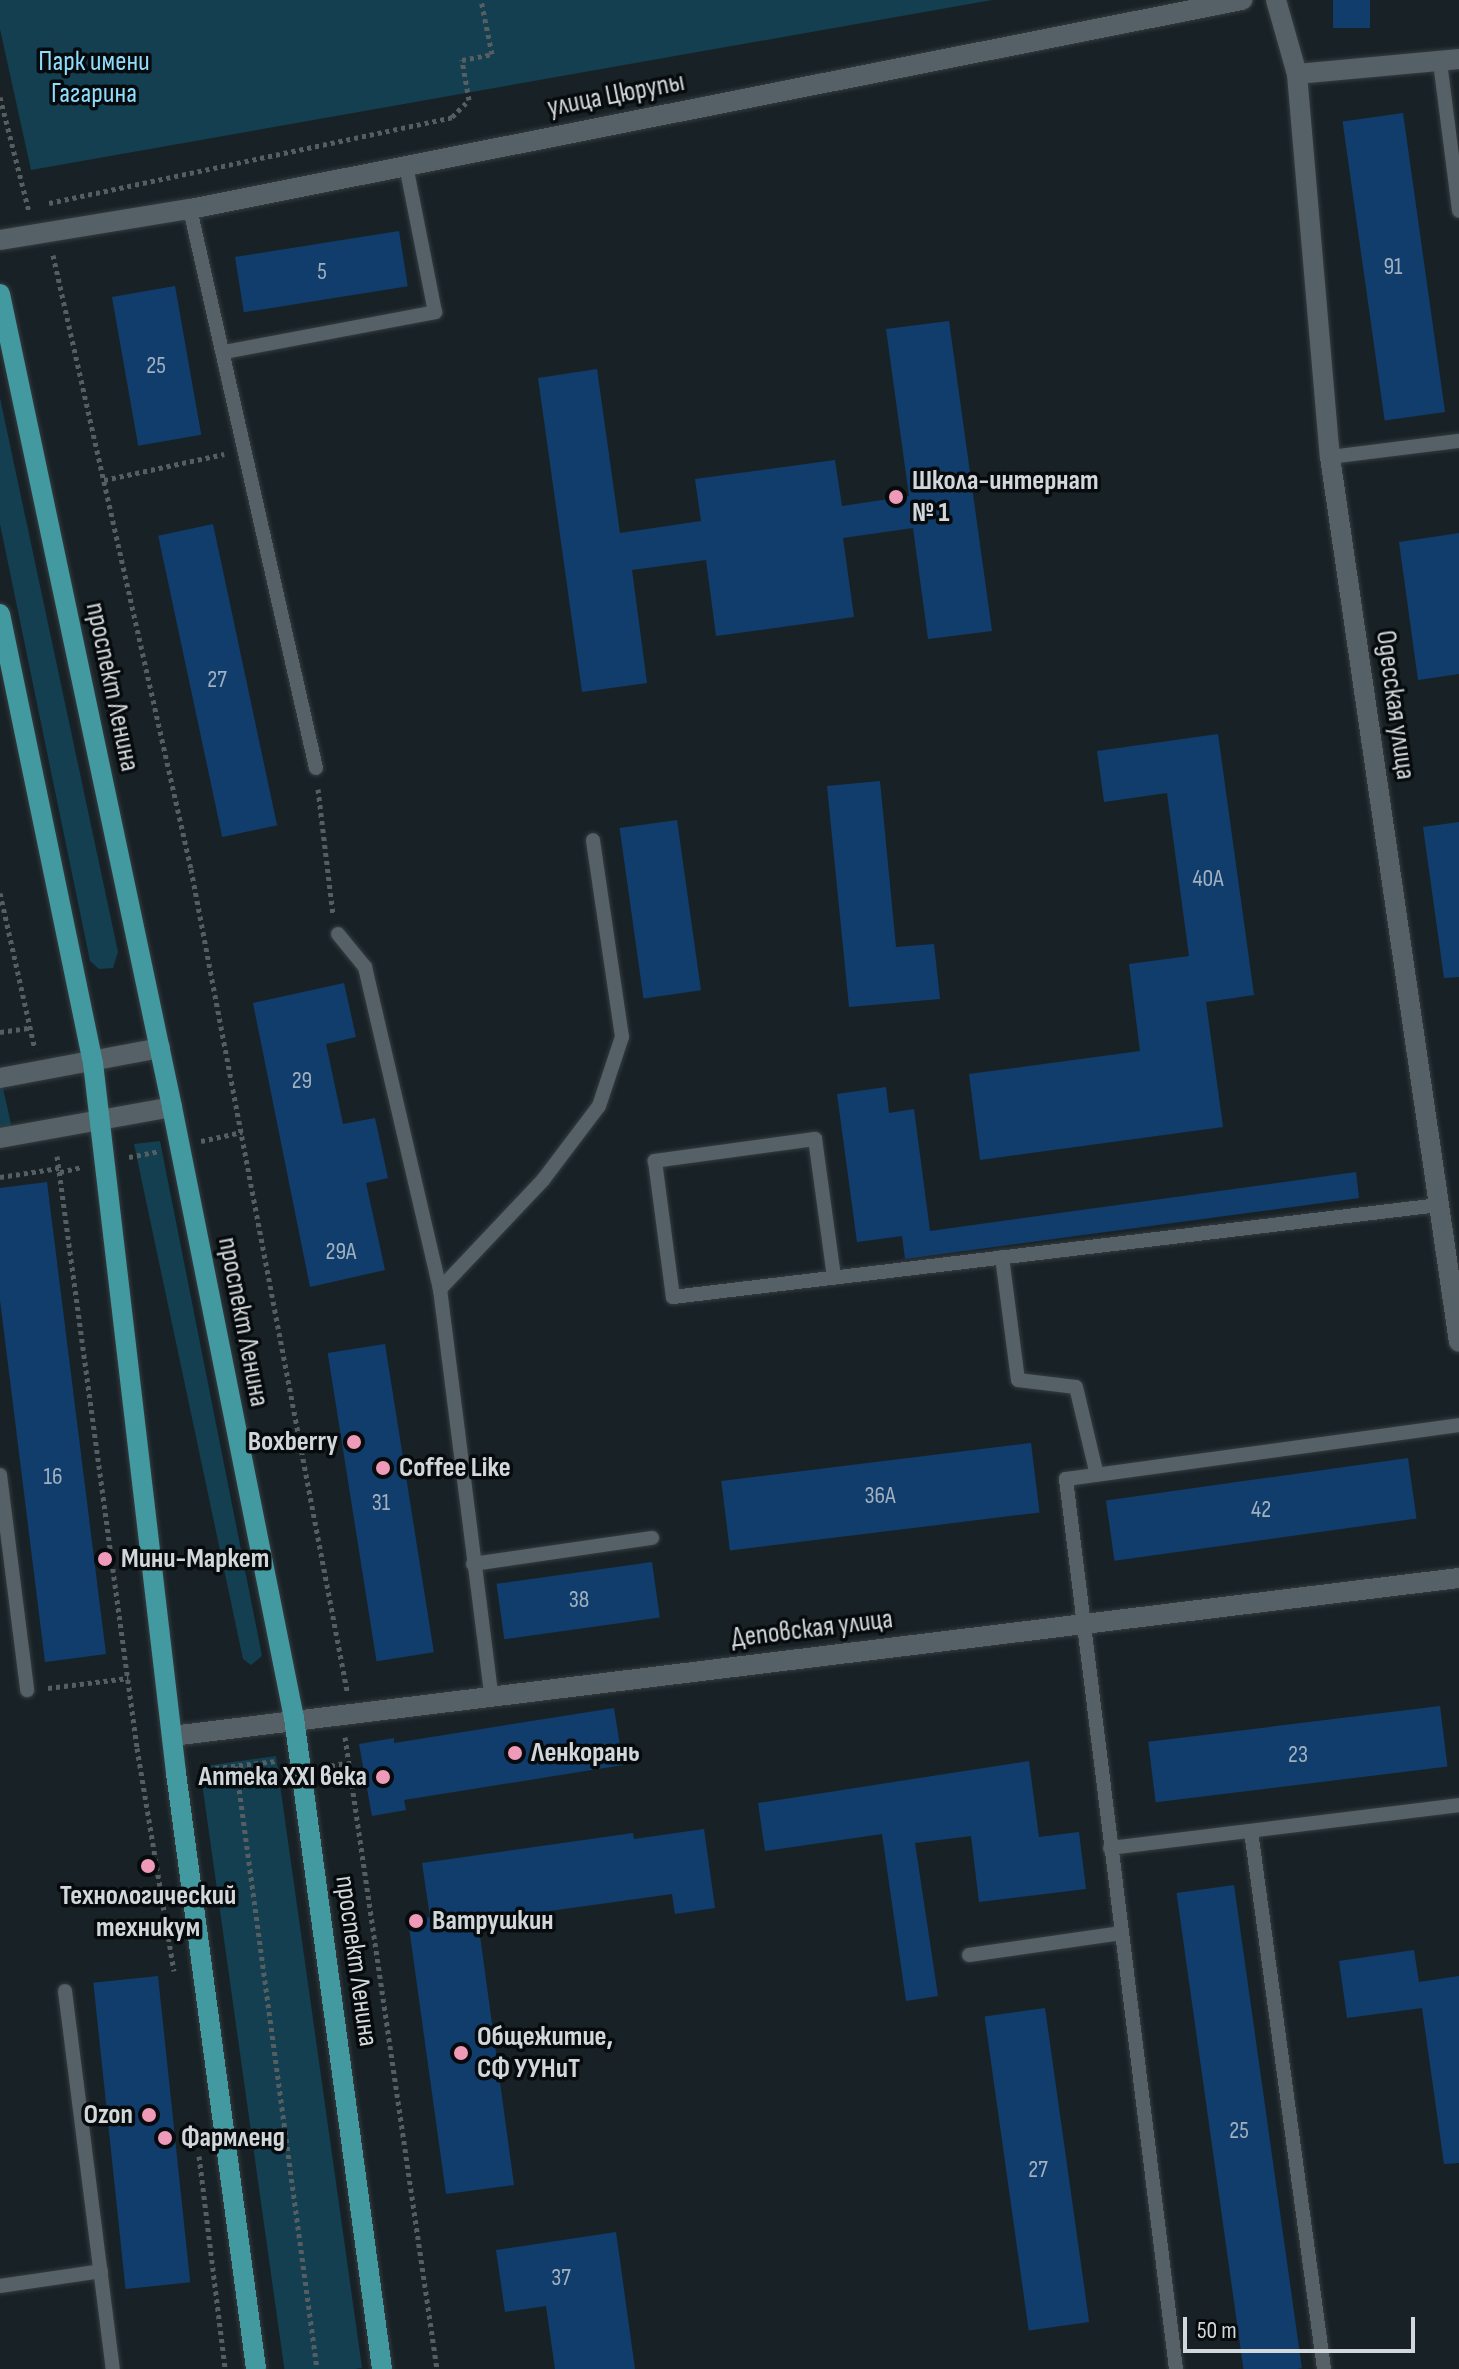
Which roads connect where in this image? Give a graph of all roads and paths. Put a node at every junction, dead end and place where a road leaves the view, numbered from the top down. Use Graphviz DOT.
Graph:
graph roads {
  1 [pos="481,0"];
  2 [pos="1242,0"];
  3 [pos="1276,0"];
  4 [pos="1449,61"];
  5 [pos="1297,74"];
  6 [pos="0,97"];
  7 [pos="406,165"];
  8 [pos="1458,195"];
  9 [pos="27,208"];
  10 [pos="190,209"];
  11 [pos="1459,211"];
  12 [pos="41,234"];
  13 [pos="0,240"];
  14 [pos="0,294"];
  15 [pos="224,352"];
  16 [pos="1459,441"];
  17 [pos="245,450"];
  18 [pos="1330,457"];
  19 [pos="104,480"];
  20 [pos="0,614"];
  21 [pos="316,768"];
  22 [pos="593,840"];
  23 [pos="0,893"];
  24 [pos="338,934"];
  25 [pos="30,1028"];
  26 [pos="0,1032"];
  27 [pos="160,1048"];
  28 [pos="37,1059"];
  29 [pos="93,1063"];
  30 [pos="0,1078"];
  31 [pos="172,1107"];
  32 [pos="100,1121"];
  33 [pos="242,1132"];
  34 [pos="0,1138"];
  35 [pos="192,1143"];
  36 [pos="167,1149"];
  37 [pos="57,1156"];
  38 [pos="120,1159"];
  39 [pos="84,1167"];
  40 [pos="60,1170"];
  41 [pos="0,1177"];
  42 [pos="1439,1205"];
  43 [pos="1002,1257"];
  44 [pos="834,1277"];
  45 [pos="440,1289"];
  46 [pos="1459,1342"];
  47 [pos="1459,1425"];
  48 [pos="0,1475"];
  49 [pos="1097,1475"];
  50 [pos="652,1538"];
  51 [pos="473,1564"];
  52 [pos="1459,1578"];
  53 [pos="8,1594"];
  54 [pos="1081,1624"];
  55 [pos="128,1678"];
  56 [pos="27,1690"];
  57 [pos="492,1698"];
  58 [pos="346,1713"];
  59 [pos="294,1718"];
  60 [pos="172,1736"];
  61 [pos="283,1760"];
  62 [pos="346,1763"];
  63 [pos="236,1766"];
  64 [pos="318,1768"];
  65 [pos="198,1770"];
  66 [pos="1459,1805"];
  67 [pos="1251,1831"];
  68 [pos="1110,1848"];
  69 [pos="1121,1933"];
  70 [pos="969,1955"];
  71 [pos="176,1984"];
  72 [pos="65,1991"];
  73 [pos="198,2154"];
  74 [pos="101,2271"];
  75 [pos="0,2286"];
  76 [pos="113,2369"];
  77 [pos="225,2369"];
  78 [pos="256,2369"];
  79 [pos="317,2369"];
  80 [pos="382,2369"];
  81 [pos="437,2369"];
  82 [pos="1176,2369"];
  83 [pos="1324,2369"];
  1 -- 9 [label="path"];
  2 -- 7 [label="street, улица Цюрупы"];
  3 -- 5 [label="street"];
  4 -- 5 [label="street"];
  4 -- 8 [label="lane"];
  5 -- 18 [label="street, Одесская улица"];
  6 -- 9 [label="path"];
  7 -- 10 [label="street, улица Цюрупы"];
  7 -- 15 [label="lane"];
  8 -- 11 [label="lane"];
  9 -- 12 [label="path"];
  10 -- 12 [label="street, улица Цюрупы"];
  10 -- 15 [label="lane"];
  12 -- 13 [label="street, улица Цюрупы"];
  12 -- 19 [label="path"];
  14 -- 27 [label="main road, проспект Ленина"];
  15 -- 17 [label="lane"];
  16 -- 18 [label="lane"];
  17 -- 19 [label="path"];
  17 -- 21 [label="lane"];
  18 -- 42 [label="street, Одесская улица"];
  19 -- 33 [label="path"];
  20 -- 29 [label="main road"];
  21 -- 24 [label="path"];
  22 -- 45 [label="lane"];
  23 -- 25 [label="path"];
  24 -- 45 [label="lane"];
  25 -- 26 [label="path"];
  25 -- 28 [label="path"];
  27 -- 29 [label="street"];
  27 -- 31 [label="main road, проспект Ленина"];
  29 -- 30 [label="street"];
  29 -- 32 [label="main road"];
  31 -- 32 [label="street"];
  31 -- 59 [label="main road, проспект Ленина"];
  32 -- 34 [label="street"];
  32 -- 60 [label="main road"];
  33 -- 35 [label="path"];
  33 -- 58 [label="path"];
  36 -- 38 [label="path"];
  37 -- 40 [label="path"];
  39 -- 40 [label="path"];
  40 -- 41 [label="path"];
  40 -- 55 [label="path"];
  42 -- 43 [label="lane"];
  42 -- 46 [label="street, Одесская улица"];
  43 -- 44 [label="lane"];
  43 -- 49 [label="lane"];
  44 -- 44 [label="lane"];
  45 -- 51 [label="lane"];
  47 -- 49 [label="lane"];
  48 -- 53 [label="lane"];
  49 -- 54 [label="lane"];
  50 -- 51 [label="lane"];
  51 -- 57 [label="lane"];
  52 -- 54 [label="street, Деповская улица"];
  53 -- 56 [label="lane"];
  54 -- 57 [label="street, Деповская улица"];
  54 -- 68 [label="lane"];
  55 -- 56 [label="path"];
  55 -- 71 [label="path"];
  57 -- 58 [label="street, Деповская улица"];
  58 -- 59 [label="street, Деповская улица"];
  58 -- 62 [label="path"];
  59 -- 60 [label="street, Деповская улица"];
  59 -- 80 [label="main road, проспект Ленина"];
  60 -- 78 [label="main road"];
  61 -- 63 [label="path"];
  62 -- 64 [label="path"];
  62 -- 81 [label="path"];
  63 -- 65 [label="path"];
  63 -- 79 [label="path"];
  66 -- 67 [label="lane"];
  67 -- 68 [label="lane"];
  67 -- 83 [label="lane"];
  68 -- 69 [label="lane"];
  69 -- 70 [label="lane"];
  69 -- 82 [label="lane"];
  72 -- 74 [label="lane"];
  73 -- 77 [label="path"];
  74 -- 75 [label="lane"];
  74 -- 76 [label="lane"];
}
